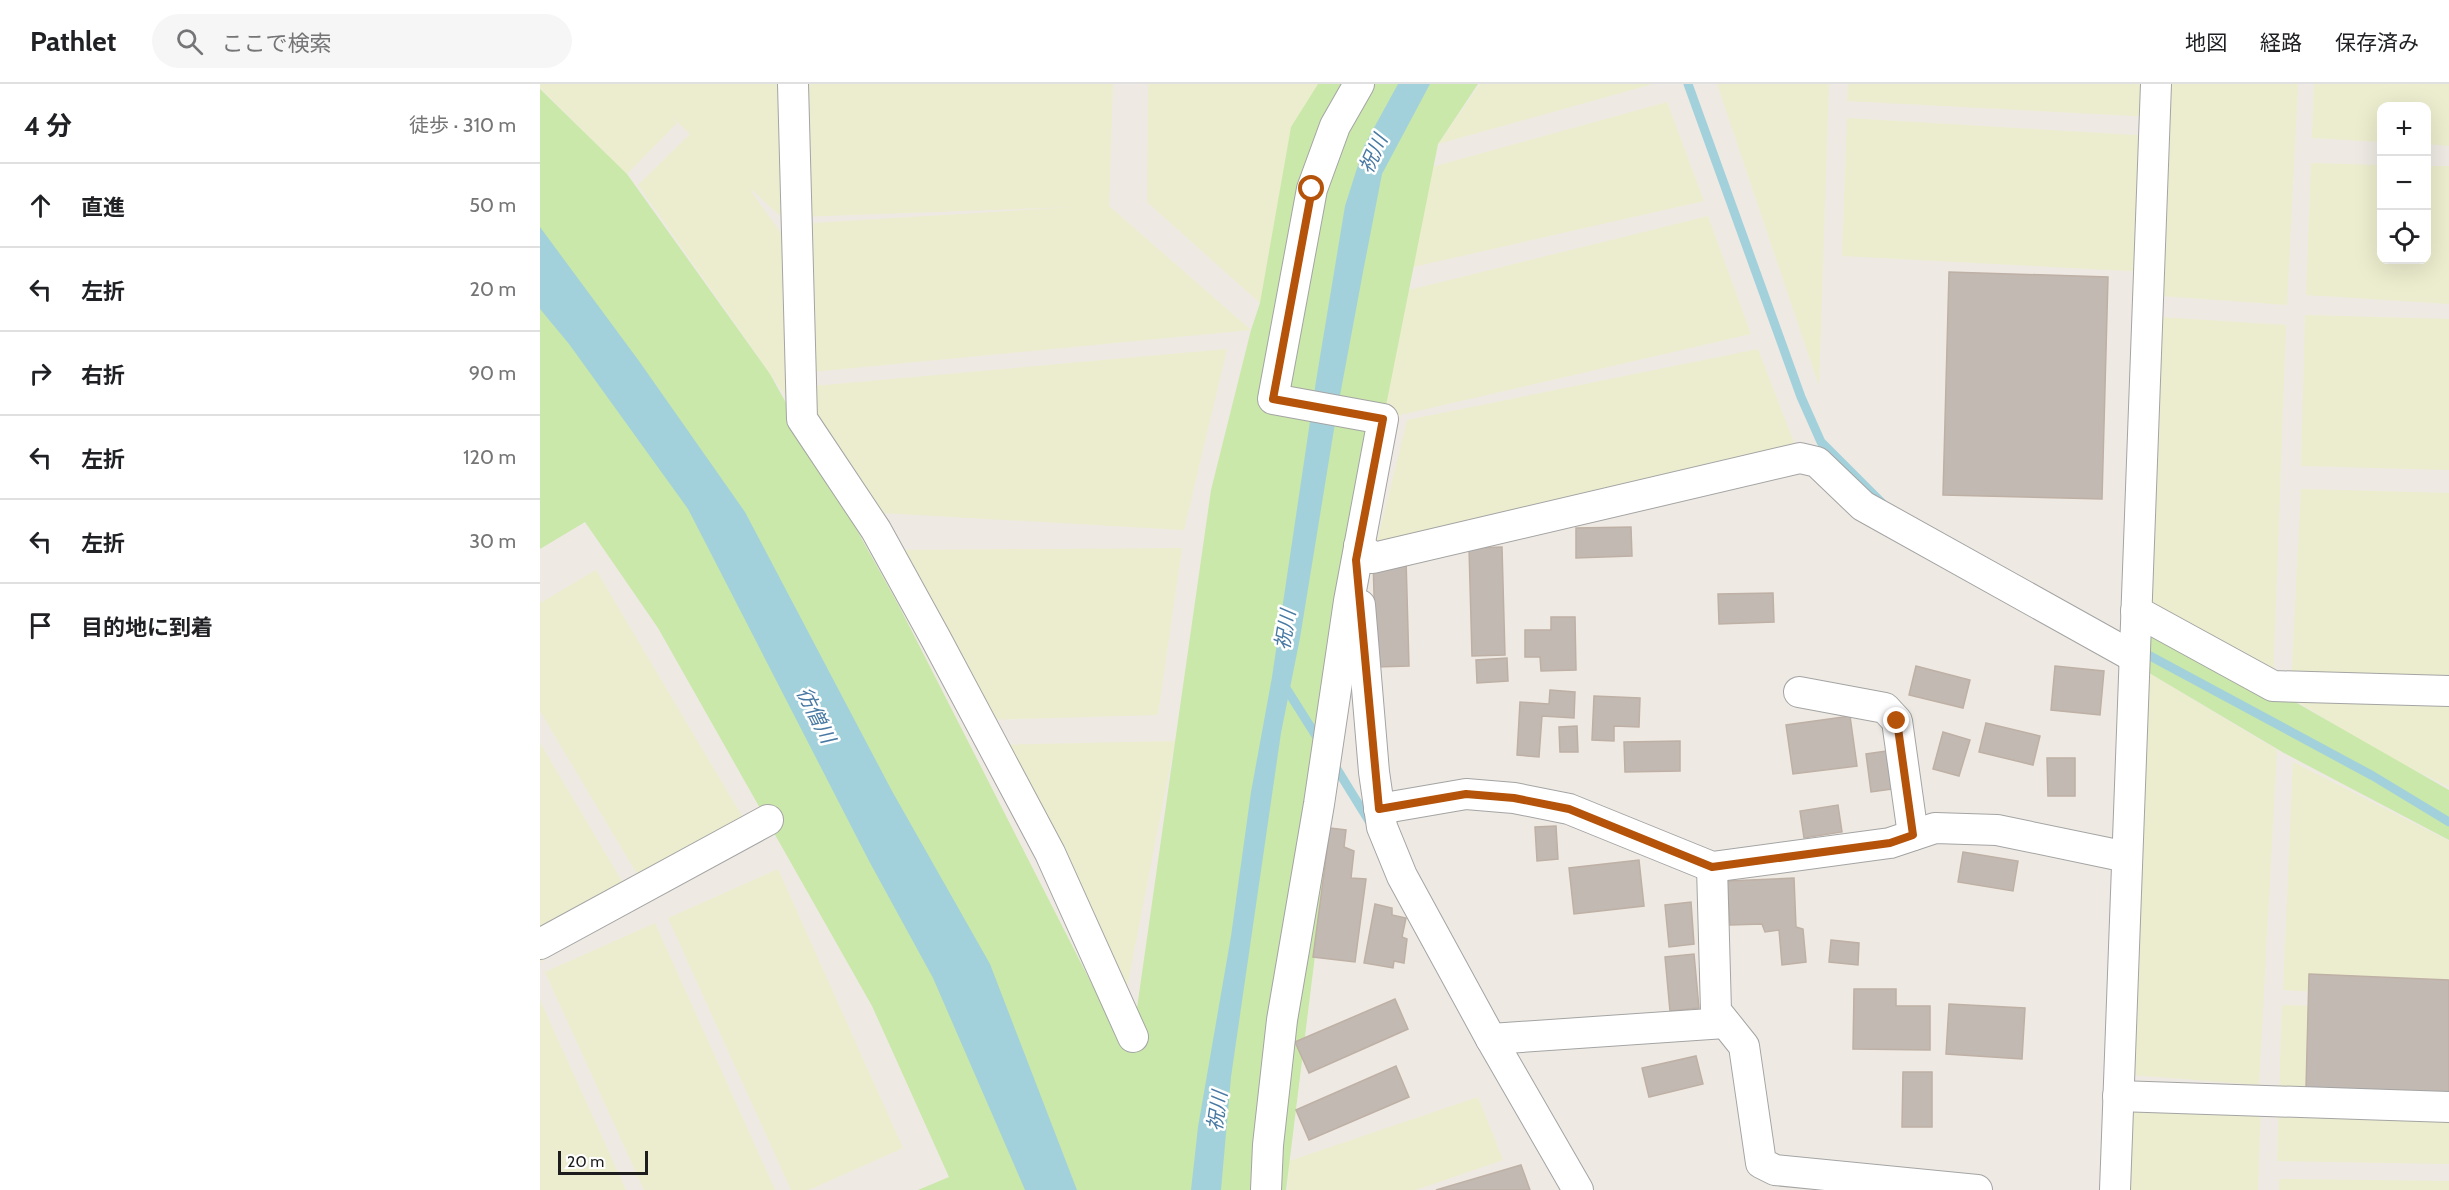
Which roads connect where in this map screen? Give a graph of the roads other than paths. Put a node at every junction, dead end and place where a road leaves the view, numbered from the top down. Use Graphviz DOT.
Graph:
graph roads {
  1 [pos="793,84"];
  2 [pos="1359,84"];
  3 [pos="2156,84"];
  4 [pos="1358,553"];
  5 [pos="2136,611"];
  6 [pos="2134,657"];
  7 [pos="2449,691"];
  8 [pos="1799,692"];
  9 [pos="1379,809"];
  10 [pos="768,820"];
  11 [pos="1913,835"];
  12 [pos="2127,857"];
  13 [pos="1712,867"];
  14 [pos="540,944"];
  15 [pos="1725,1023"];
  16 [pos="1133,1037"];
  17 [pos="1491,1040"];
  18 [pos="2118,1096"];
  19 [pos="2449,1107"];
  20 [pos="1266,1190"];
  21 [pos="1578,1190"];
  22 [pos="1977,1190"];
  23 [pos="2115,1190"];
  1 -- 16 [label="street"];
  2 -- 4 [label="street"];
  3 -- 5 [label="street"];
  4 -- 6 [label="street"];
  4 -- 9 [label="street"];
  4 -- 20 [label="street"];
  5 -- 6 [label="street"];
  5 -- 7 [label="street"];
  6 -- 12 [label="street"];
  8 -- 11 [label="street"];
  9 -- 13 [label="street"];
  9 -- 17 [label="street"];
  10 -- 14 [label="street"];
  11 -- 12 [label="street"];
  11 -- 13 [label="street"];
  12 -- 18 [label="street"];
  13 -- 15 [label="street"];
  15 -- 17 [label="street"];
  15 -- 22 [label="street"];
  17 -- 21 [label="street"];
  18 -- 19 [label="street"];
  18 -- 23 [label="street"];
}
